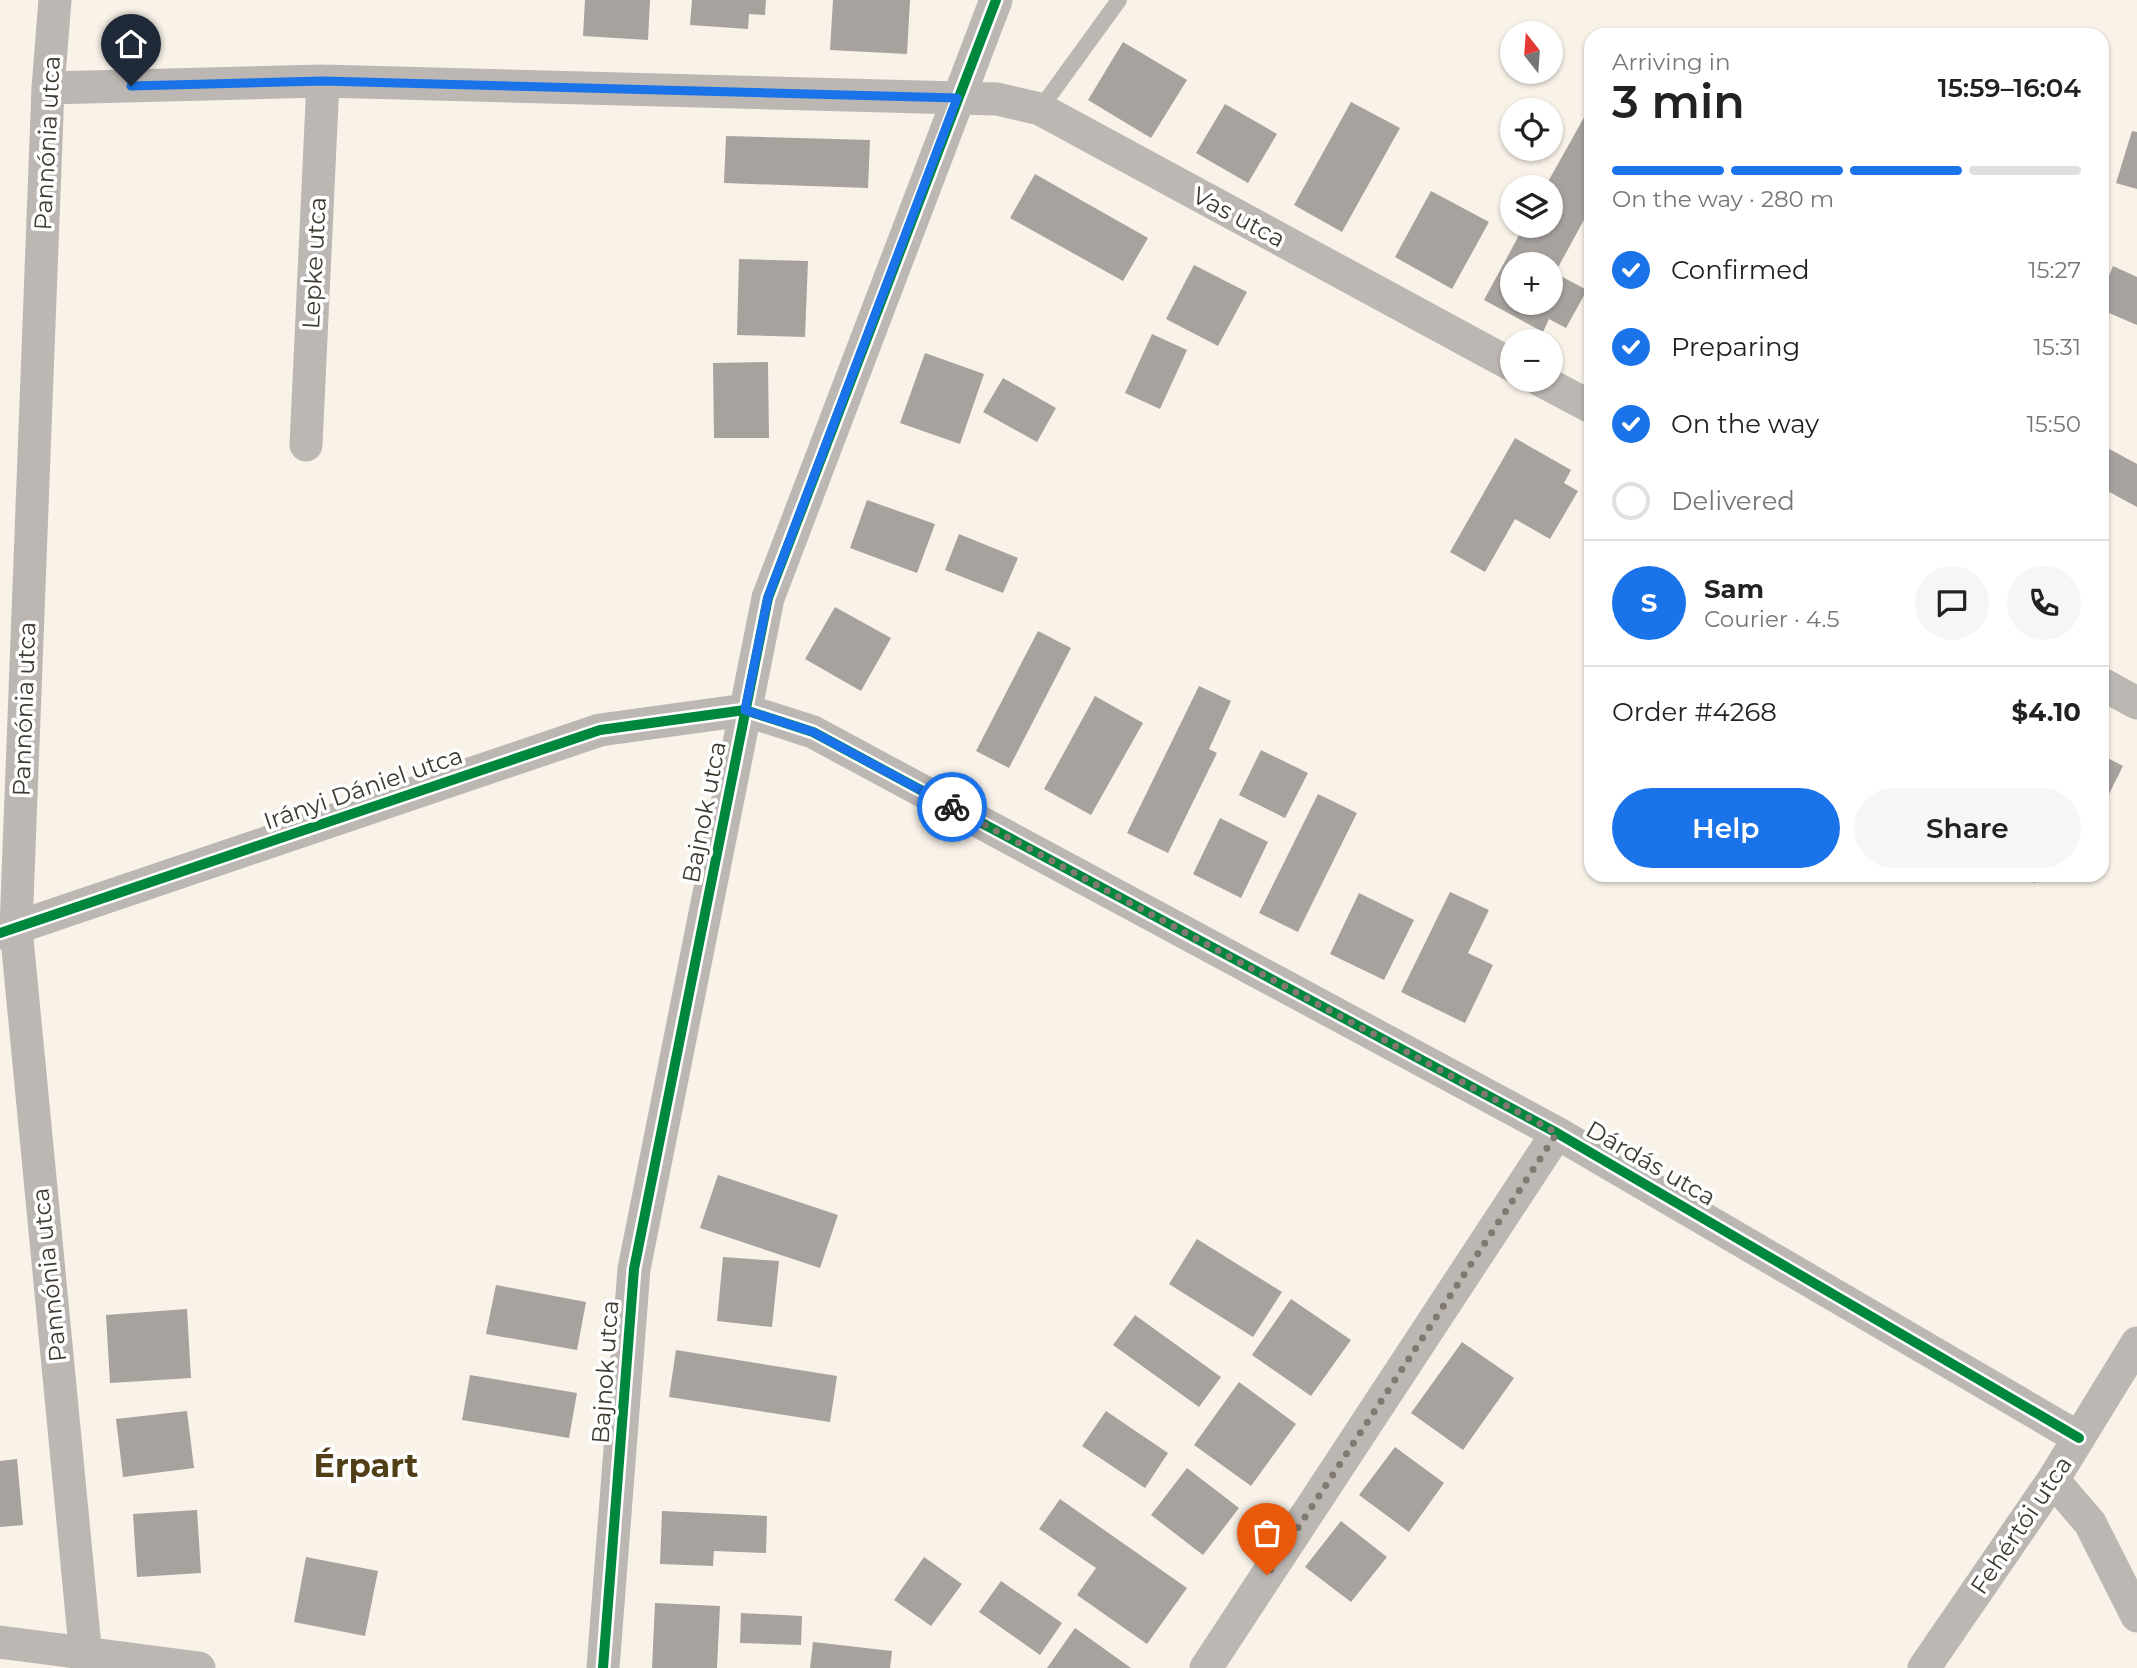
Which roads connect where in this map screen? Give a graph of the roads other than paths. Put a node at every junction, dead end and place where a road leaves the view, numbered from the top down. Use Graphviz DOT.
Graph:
graph roads {
  1 [pos="55,0"];
  2 [pos="996,0"];
  3 [pos="1119,0"];
  4 [pos="323,81"];
  5 [pos="48,88"];
  6 [pos="957,98"];
  7 [pos="1040,109"];
  8 [pos="1500,358"];
  9 [pos="1563,392"];
  10 [pos="1584,403"];
  11 [pos="306,445"];
  12 [pos="2109,688"];
  13 [pos="2137,703"];
  14 [pos="745,710"];
  15 [pos="8,931"];
  16 [pos="1557,1133"];
  17 [pos="2137,1343"];
  18 [pos="2079,1438"];
  19 [pos="2053,1480"];
  20 [pos="2137,1616"];
  21 [pos="0,1642"];
  22 [pos="87,1660"];
  23 [pos="199,1668"];
  24 [pos="603,1668"];
  25 [pos="1206,1668"];
  26 [pos="1924,1668"];
  1 -- 5 [label="street, Pannónia utca"];
  2 -- 6 [label="street, Bajnok utca"];
  3 -- 7 [label="lane"];
  4 -- 5 [label="street"];
  4 -- 6 [label="street"];
  4 -- 11 [label="street, Lepke utca"];
  5 -- 15 [label="street, Pannónia utca"];
  6 -- 7 [label="street, Vas utca"];
  6 -- 14 [label="street, Bajnok utca"];
  7 -- 8 [label="street, Vas utca"];
  9 -- 10 [label="street"];
  12 -- 13 [label="street"];
  14 -- 15 [label="street, Irányi Dániel utca"];
  14 -- 16 [label="street, Dárdás utca"];
  14 -- 24 [label="street, Bajnok utca"];
  15 -- 22 [label="street, Pannónia utca"];
  16 -- 18 [label="street, Dárdás utca"];
  16 -- 25 [label="street"];
  17 -- 18 [label="street, Fehértói utca"];
  18 -- 19 [label="street, Fehértói utca"];
  19 -- 20 [label="street"];
  19 -- 26 [label="street, Fehértói utca"];
  21 -- 22 [label="street"];
  22 -- 23 [label="street"];
}
